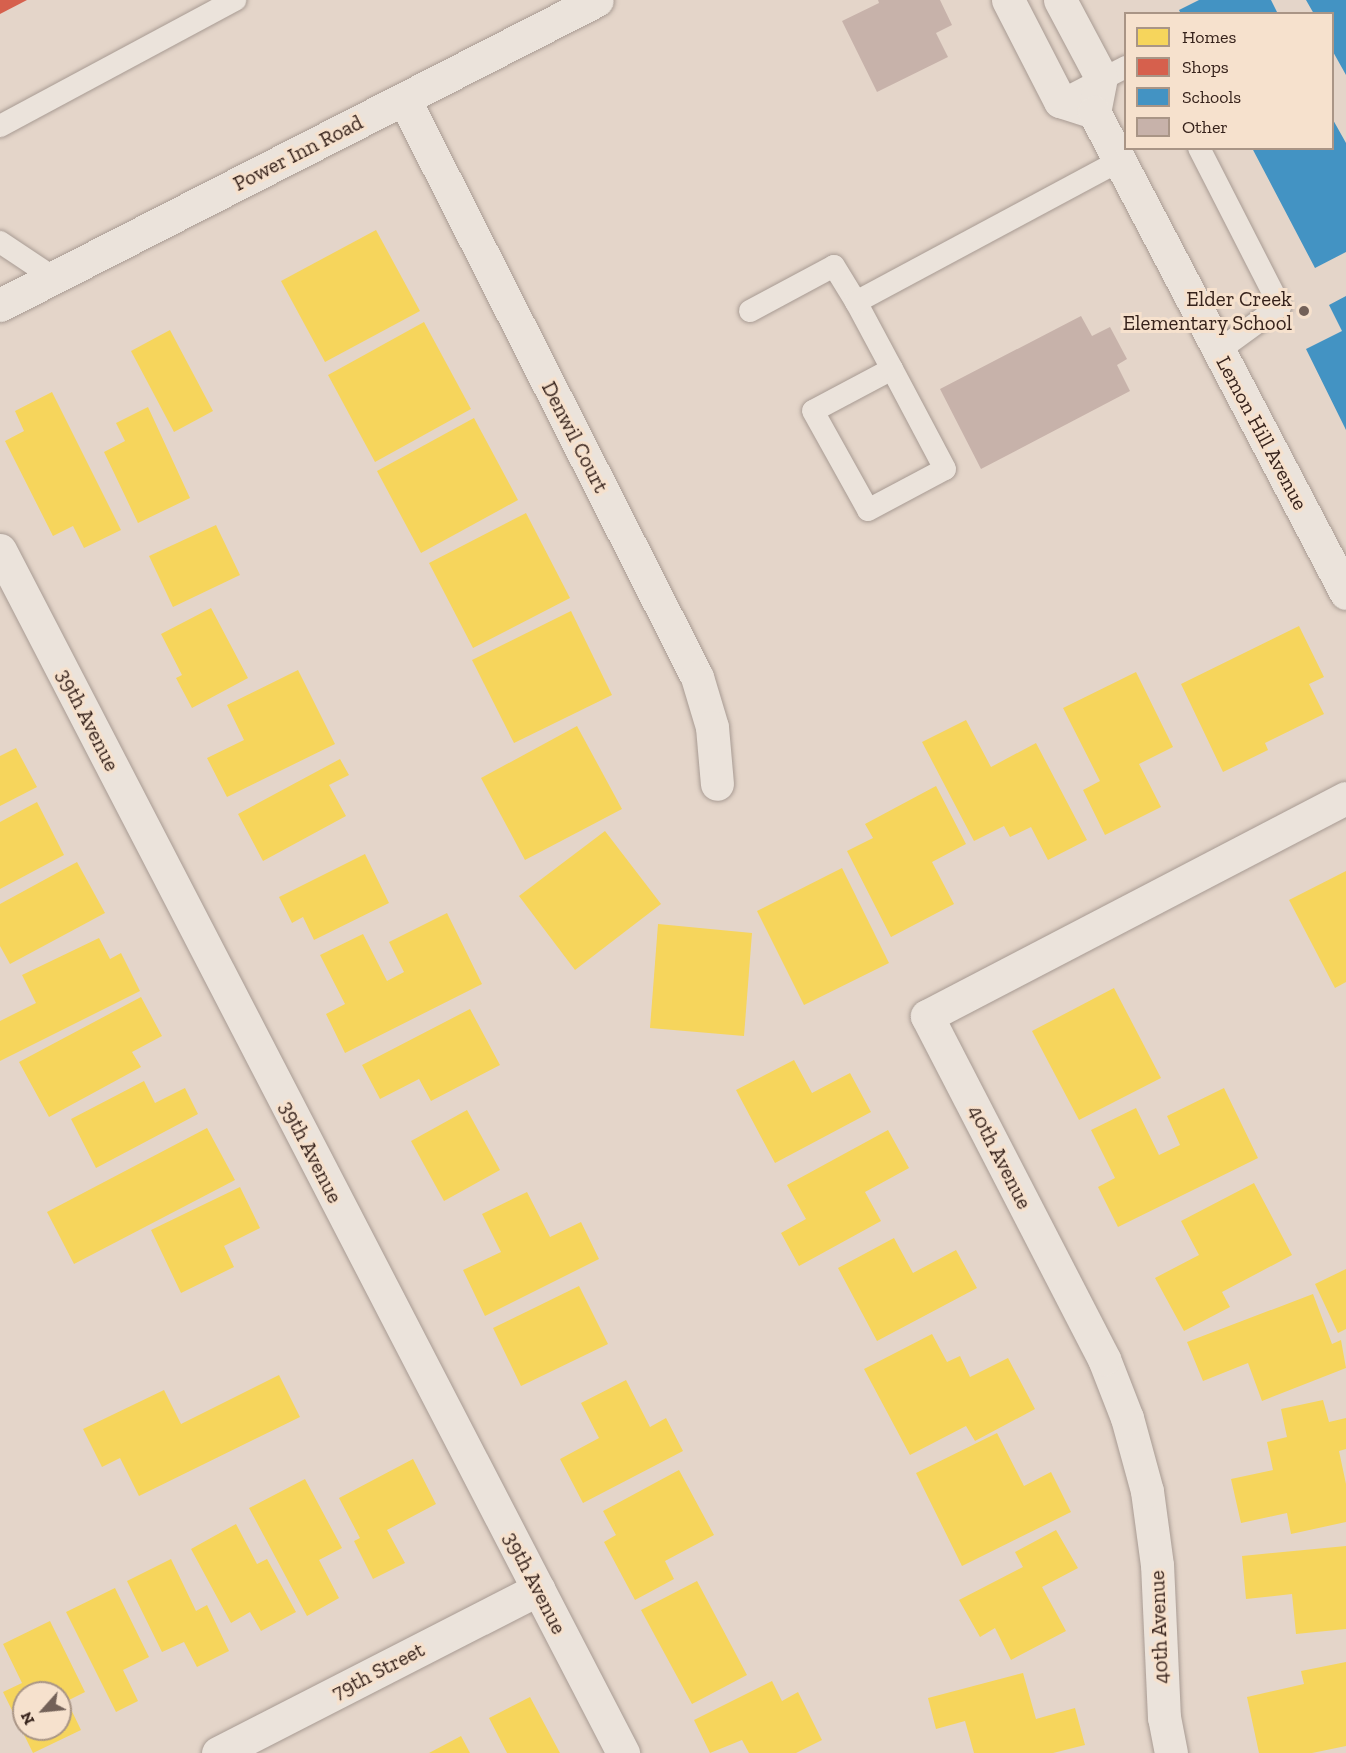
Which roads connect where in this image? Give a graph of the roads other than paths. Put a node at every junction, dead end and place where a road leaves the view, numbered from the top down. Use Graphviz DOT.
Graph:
graph roads {
  1 [pos="235,0"];
  2 [pos="1008,0"];
  3 [pos="1059,0"];
  4 [pos="594,1"];
  5 [pos="1113,72"];
  6 [pos="404,99"];
  7 [pos="1060,101"];
  8 [pos="1094,112"];
  9 [pos="0,126"];
  10 [pos="1200,150"];
  11 [pos="1119,161"];
  12 [pos="0,242"];
  13 [pos="54,278"];
  14 [pos="856,302"];
  15 [pos="0,305"];
  16 [pos="750,311"];
  17 [pos="1218,351"];
  18 [pos="892,369"];
  19 [pos="0,550"];
  20 [pos="1346,594"];
  21 [pos="717,784"];
  22 [pos="1346,798"];
  23 [pos="538,1589"];
  24 [pos="218,1753"];
  25 [pos="623,1753"];
  26 [pos="1171,1753"];
  1 -- 9 [label="lane"];
  2 -- 7 [label="street"];
  3 -- 5 [label="street"];
  4 -- 6 [label="street, Power Inn Road"];
  5 -- 7 [label="lane"];
  5 -- 8 [label="street"];
  6 -- 13 [label="street, Power Inn Road"];
  6 -- 21 [label="street, Denwil Court"];
  7 -- 8 [label="street"];
  8 -- 11 [label="street, Lemon Hill Avenue"];
  10 -- 17 [label="lane"];
  11 -- 14 [label="lane"];
  11 -- 17 [label="street, Lemon Hill Avenue"];
  12 -- 13 [label="lane"];
  13 -- 15 [label="street, Power Inn Road"];
  14 -- 16 [label="lane"];
  14 -- 18 [label="lane"];
  17 -- 20 [label="street, Lemon Hill Avenue"];
  18 -- 18 [label="lane"];
  19 -- 23 [label="street, 39th Avenue"];
  22 -- 26 [label="street, 40th Avenue"];
  23 -- 24 [label="street, 79th Street"];
  23 -- 25 [label="street, 39th Avenue"];
}
